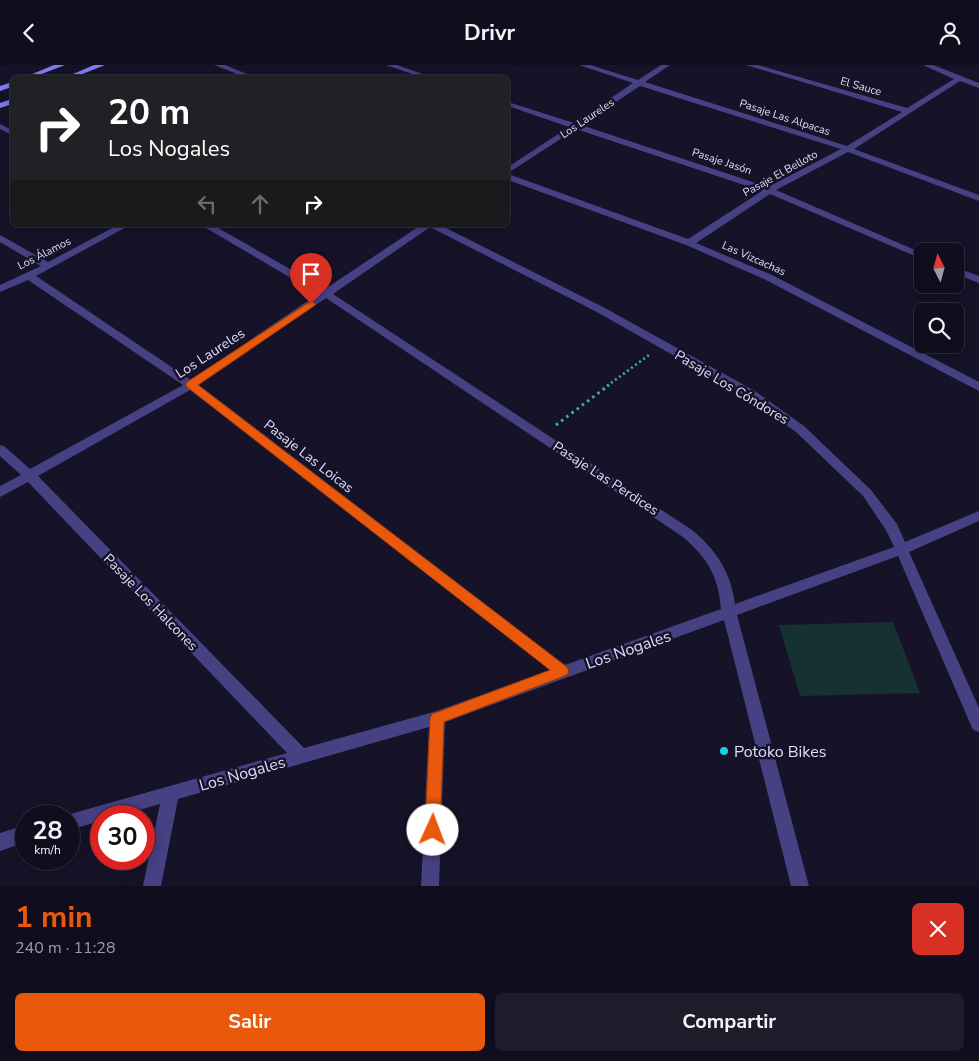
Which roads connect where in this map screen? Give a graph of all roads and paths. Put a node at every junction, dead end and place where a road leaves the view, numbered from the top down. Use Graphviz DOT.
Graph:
graph roads {
  1 [pos="61,65"];
  2 [pos="101,65"];
  3 [pos="218,65"];
  4 [pos="390,65"];
  5 [pos="427,65"];
  6 [pos="583,65"];
  7 [pos="666,65"];
  8 [pos="750,65"];
  9 [pos="927,65"];
  10 [pos="412,73"];
  11 [pos="34,75"];
  12 [pos="75,75"];
  13 [pos="245,75"];
  14 [pos="408,75"];
  15 [pos="420,75"];
  16 [pos="960,78"];
  17 [pos="640,83"];
  18 [pos="979,85"];
  19 [pos="510,105"];
  20 [pos="908,111"];
  21 [pos="575,126"];
  22 [pos="848,149"];
  23 [pos="510,170"];
  24 [pos="510,178"];
  25 [pos="770,190"];
  26 [pos="979,197"];
  27 [pos="121,227"];
  28 [pos="209,227"];
  29 [pos="424,227"];
  30 [pos="437,227"];
  31 [pos="0,238"];
  32 [pos="689,243"];
  33 [pos="914,253"];
  34 [pos="48,266"];
  35 [pos="964,273"];
  36 [pos="29,276"];
  37 [pos="979,280"];
  38 [pos="0,289"];
  39 [pos="326,294"];
  40 [pos="663,345"];
  41 [pos="191,385"];
  42 [pos="979,387"];
  43 [pos="542,436"];
  44 [pos="0,449"];
  45 [pos="30,476"];
  46 [pos="0,493"];
  47 [pos="979,517"];
  48 [pos="902,549"];
  49 [pos="730,613"];
  50 [pos="562,671"];
  51 [pos="437,718"];
  52 [pos="979,725"];
  53 [pos="301,756"];
  54 [pos="171,792"];
  55 [pos="80,819"];
  56 [pos="15,837"];
  57 [pos="0,842"];
  58 [pos="152,886"];
  59 [pos="430,886"];
  60 [pos="800,886"];
  1 -- 11 [label="main road"];
  2 -- 12 [label="main road"];
  3 -- 13 [label="street"];
  4 -- 10 [label="street"];
  5 -- 10 [label="street"];
  6 -- 17 [label="street, Pasaje Las Alpacas"];
  7 -- 17 [label="street, Los Laureles"];
  8 -- 20 [label="street, El Sauce"];
  9 -- 16 [label="street"];
  10 -- 14 [label="street"];
  10 -- 15 [label="street"];
  16 -- 18 [label="street"];
  16 -- 20 [label="street, Pasaje El Belloto"];
  17 -- 21 [label="street, Los Laureles"];
  17 -- 22 [label="street, Pasaje Las Alpacas"];
  19 -- 21 [label="street, Pasaje Jasón"];
  20 -- 22 [label="street, Pasaje El Belloto"];
  21 -- 23 [label="street, Los Laureles"];
  21 -- 25 [label="street, Pasaje Jasón"];
  22 -- 25 [label="street, Pasaje El Belloto"];
  22 -- 26 [label="street, Pasaje Las Alpacas"];
  24 -- 32 [label="street, Las Vizcachas"];
  25 -- 32 [label="street, Pasaje El Belloto"];
  25 -- 33 [label="street, Pasaje Jasón"];
  27 -- 34 [label="street, Los Álamos"];
  28 -- 39 [label="street, Pasaje Las Perdices"];
  29 -- 39 [label="street, Los Laureles"];
  30 -- 40 [label="street, Pasaje Los Cóndores"];
  31 -- 34 [label="street"];
  32 -- 42 [label="street, Las Vizcachas"];
  34 -- 36 [label="street, Los Álamos"];
  35 -- 37 [label="street"];
  36 -- 38 [label="street, Los Álamos"];
  36 -- 41 [label="street, Pasaje Las Loicas"];
  39 -- 41 [label="street, Los Laureles"];
  39 -- 43 [label="street, Pasaje Las Perdices"];
  40 -- 43 [label="path"];
  40 -- 48 [label="street, Pasaje Los Cóndores"];
  41 -- 45 [label="street, Los Laureles"];
  41 -- 50 [label="street, Pasaje Las Loicas"];
  43 -- 49 [label="street, Pasaje Las Perdices"];
  44 -- 45 [label="street, Pasaje Los Halcones"];
  45 -- 46 [label="street, Los Laureles"];
  45 -- 53 [label="street, Pasaje Los Halcones"];
  47 -- 48 [label="street, Los Nogales"];
  48 -- 49 [label="street, Los Nogales"];
  48 -- 52 [label="street, Pasaje Los Cóndores"];
  49 -- 50 [label="street, Los Nogales"];
  49 -- 60 [label="street, Pasaje Las Perdices"];
  50 -- 51 [label="street, Los Nogales"];
  51 -- 53 [label="street, Los Nogales"];
  51 -- 59 [label="street"];
  53 -- 54 [label="street, Los Nogales"];
  54 -- 55 [label="street, Los Nogales"];
  54 -- 58 [label="street"];
  56 -- 57 [label="street"];
}
